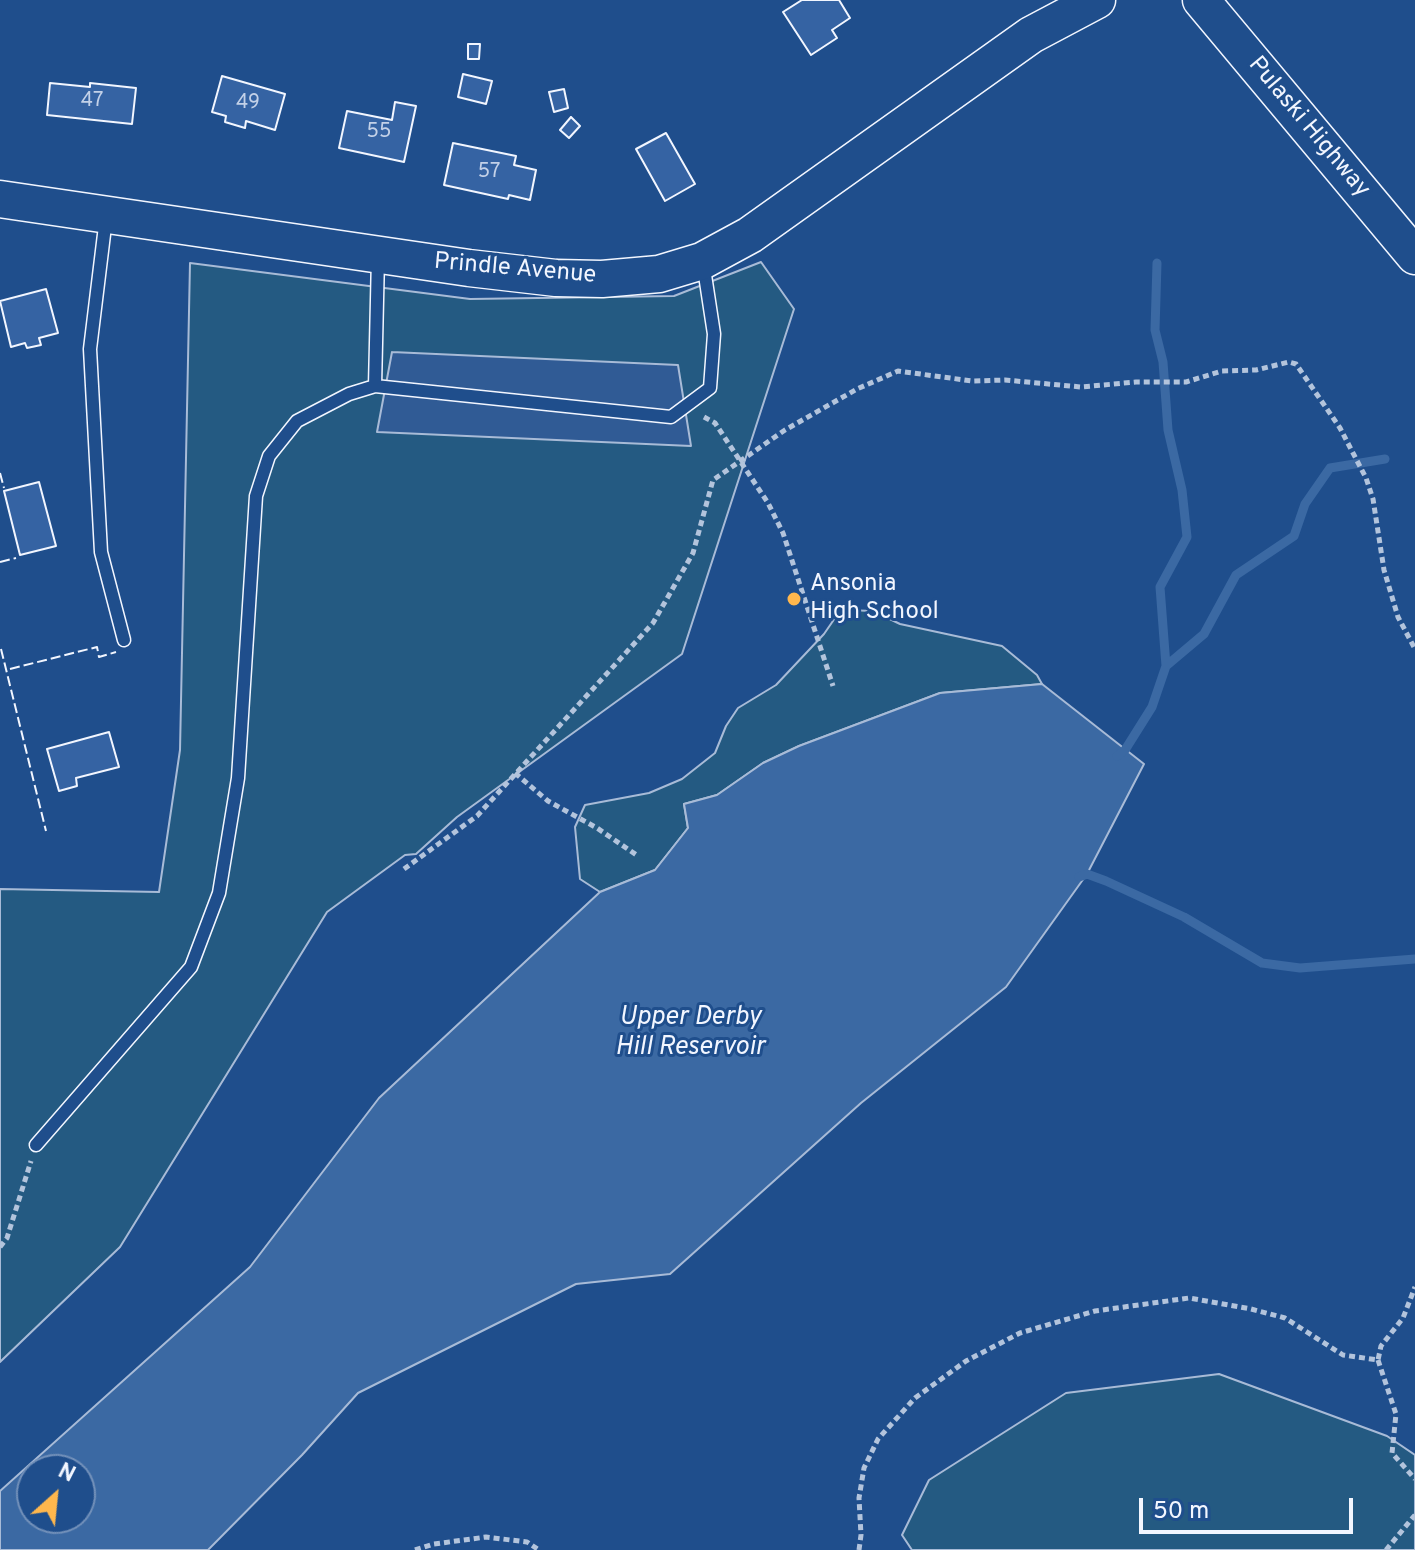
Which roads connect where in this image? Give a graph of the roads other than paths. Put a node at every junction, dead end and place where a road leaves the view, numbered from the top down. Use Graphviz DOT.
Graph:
graph roads {
  1 [pos="1097,0"];
  2 [pos="1201,0"];
  3 [pos="0,199"];
  4 [pos="106,215"];
  5 [pos="378,254"];
  6 [pos="1415,256"];
  7 [pos="702,261"];
  8 [pos="375,386"];
  9 [pos="124,640"];
  10 [pos="36,1145"];
  1 -- 7 [label="main road, Prindle Avenue"];
  2 -- 6 [label="main road, Pulaski Highway"];
  3 -- 4 [label="main road, Prindle Avenue"];
  4 -- 5 [label="main road, Prindle Avenue"];
  4 -- 9 [label="lane"];
  5 -- 7 [label="main road, Prindle Avenue"];
  5 -- 8 [label="lane"];
  7 -- 8 [label="lane"];
  8 -- 10 [label="lane"];
}
